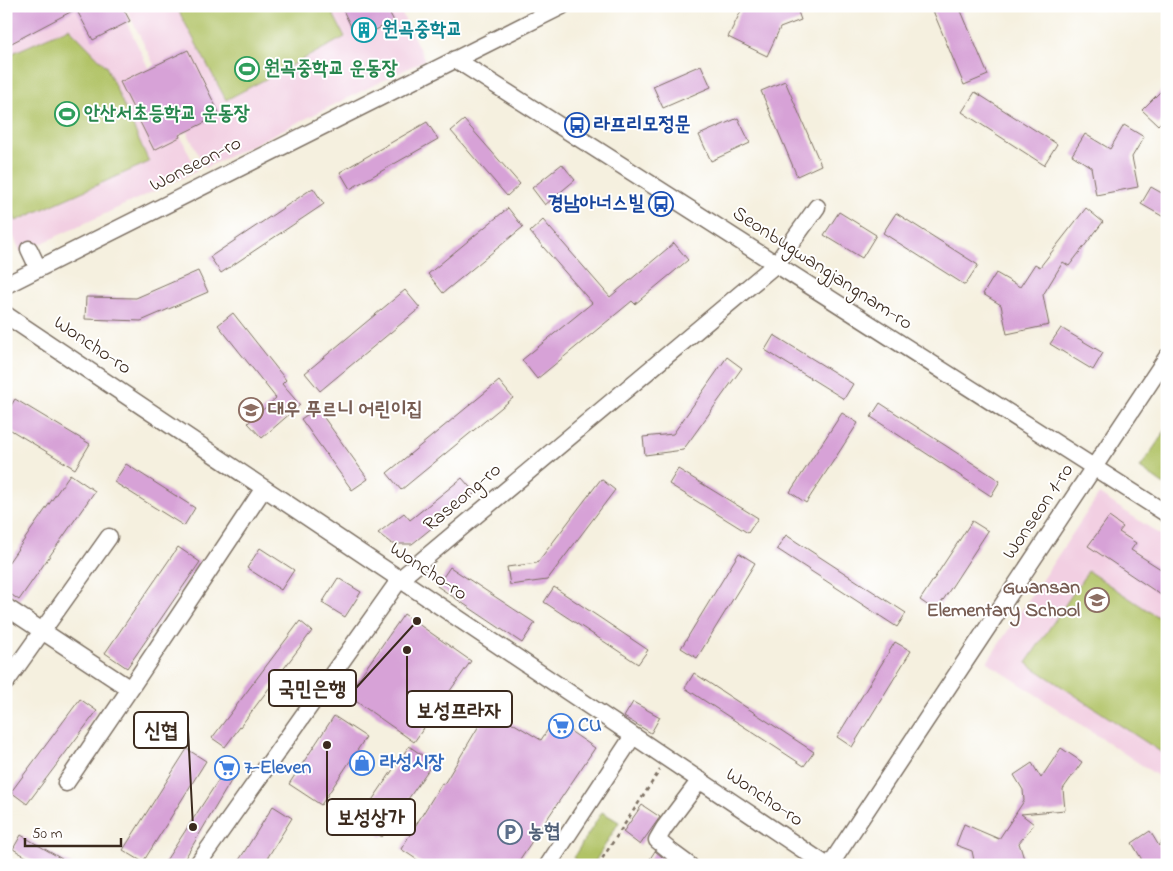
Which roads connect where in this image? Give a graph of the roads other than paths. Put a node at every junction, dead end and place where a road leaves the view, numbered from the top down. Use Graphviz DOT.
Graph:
graph roads {
  1 [pos="562,6"];
  2 [pos="455,59"];
  3 [pos="817,207"];
  4 [pos="30,249"];
  5 [pos="776,264"];
  6 [pos="38,268"];
  7 [pos="8,278"];
  8 [pos="6,315"];
  9 [pos="1167,357"];
  10 [pos="1094,467"];
  11 [pos="264,488"];
  12 [pos="1167,514"];
  13 [pos="109,537"];
  14 [pos="400,579"];
  15 [pos="6,607"];
  16 [pos="42,631"];
  17 [pos="6,682"];
  18 [pos="130,689"];
  19 [pos="634,736"];
  20 [pos="700,780"];
  21 [pos="66,783"];
  22 [pos="197,865"];
  23 [pos="548,865"];
  24 [pos="689,865"];
  25 [pos="826,865"];
  26 [pos="830,865"];
  1 -- 2 [label="street, Wonseon-ro"];
  2 -- 5 [label="street, Seonbugwangjangnam-ro"];
  2 -- 6 [label="street, Wonseon-ro"];
  3 -- 5 [label="street, Raseong-ro"];
  4 -- 6 [label="street"];
  5 -- 10 [label="street, Seonbugwangjangnam-ro"];
  5 -- 14 [label="street, Raseong-ro"];
  6 -- 7 [label="street, Wonseon-ro"];
  8 -- 11 [label="street, Woncho-ro"];
  9 -- 10 [label="street, Wonseon 1-ro"];
  10 -- 12 [label="street, Seonbugwangjangnam-ro"];
  10 -- 26 [label="street, Wonseon 1-ro"];
  11 -- 14 [label="street, Woncho-ro"];
  11 -- 18 [label="street"];
  13 -- 16 [label="street"];
  14 -- 19 [label="street, Woncho-ro"];
  14 -- 22 [label="street, Raseong-ro"];
  15 -- 16 [label="street"];
  16 -- 17 [label="street"];
  16 -- 18 [label="street"];
  18 -- 21 [label="street"];
  19 -- 20 [label="street, Woncho-ro"];
  19 -- 23 [label="street"];
  20 -- 24 [label="street"];
  20 -- 25 [label="street, Woncho-ro"];
}
